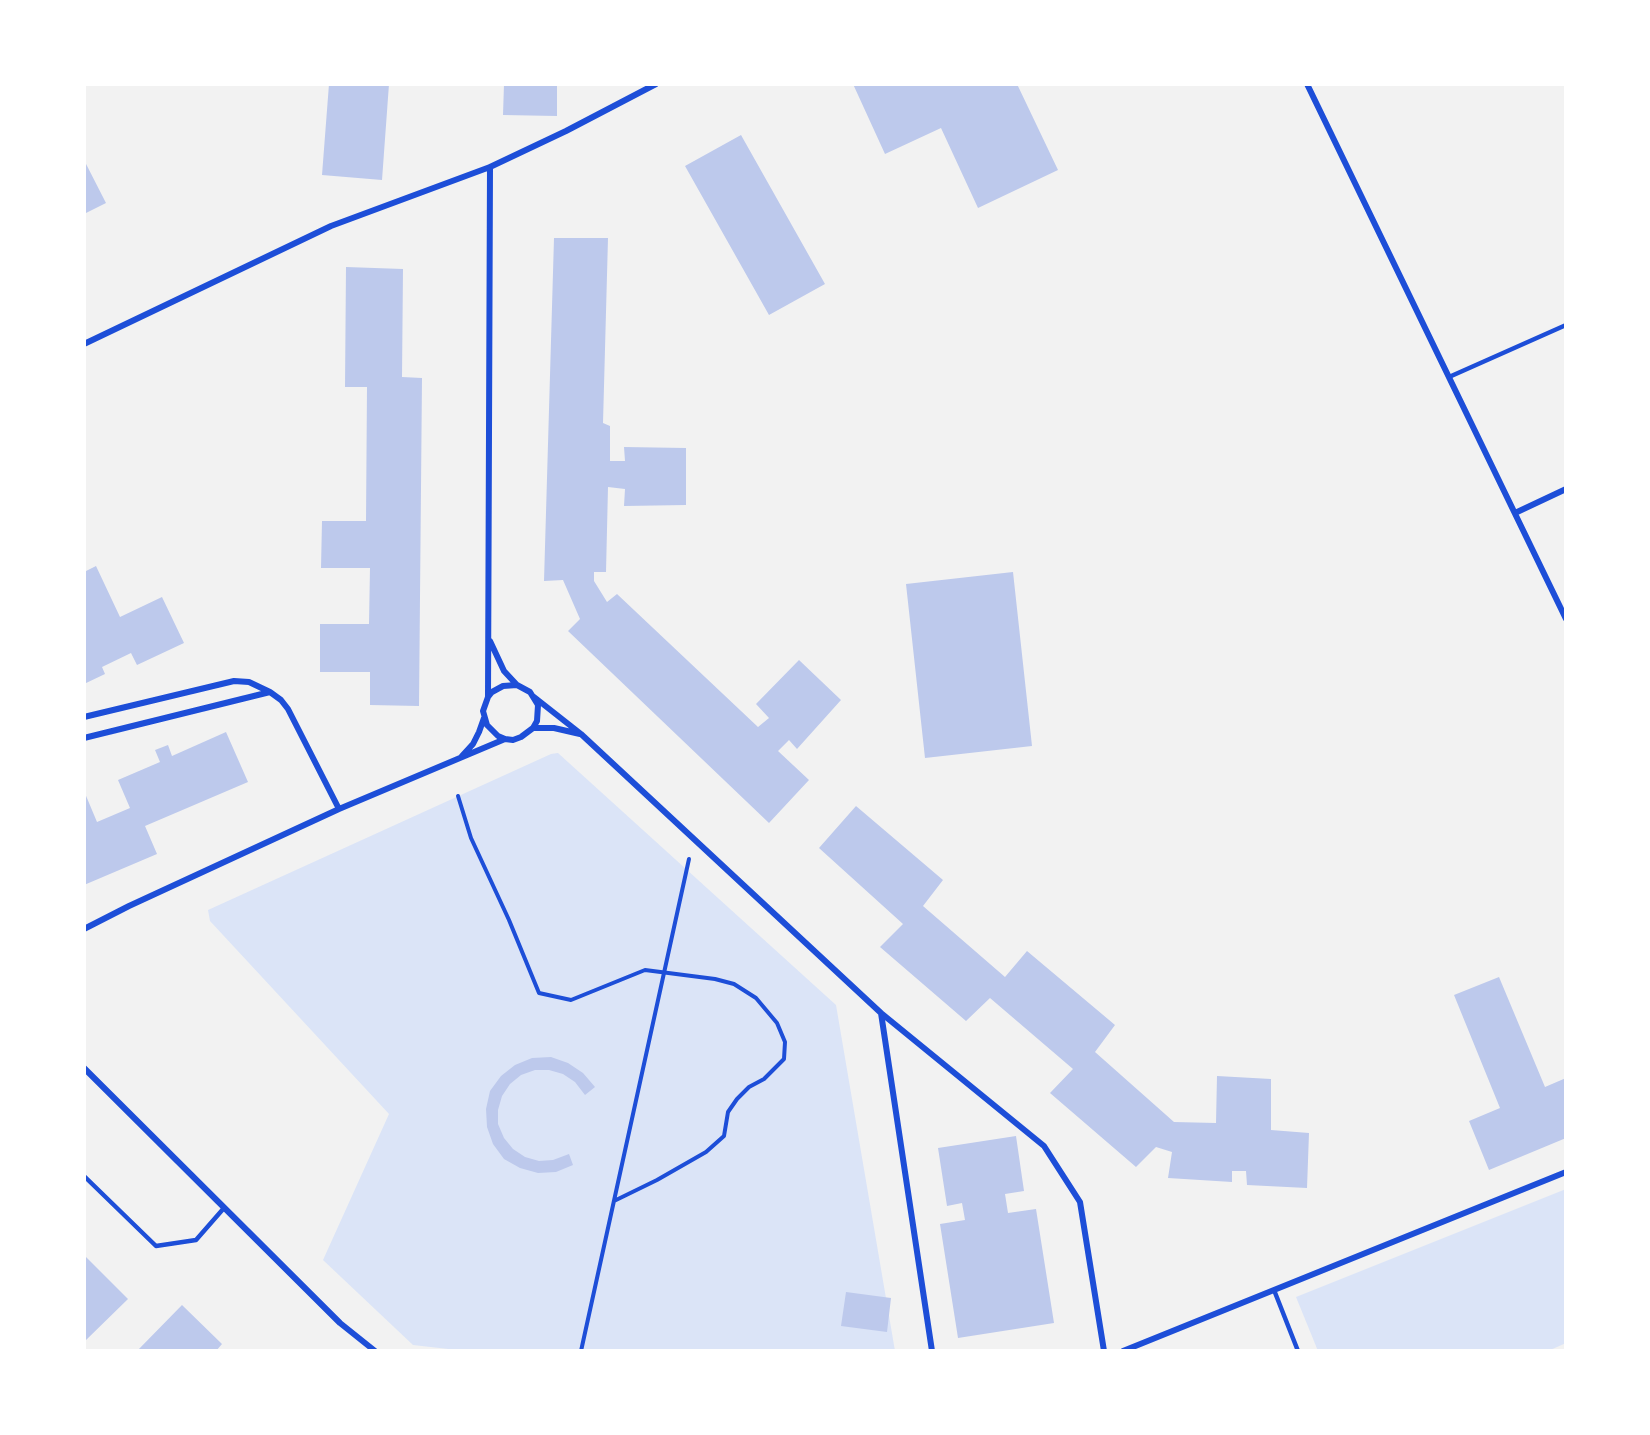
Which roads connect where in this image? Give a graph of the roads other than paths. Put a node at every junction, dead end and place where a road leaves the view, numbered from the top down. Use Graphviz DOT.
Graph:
graph roads {
  1 [pos="656,84"];
  2 [pos="1307,84"];
  3 [pos="490,167"];
  4 [pos="1566,325"];
  5 [pos="84,345"];
  6 [pos="1449,377"];
  7 [pos="1566,489"];
  8 [pos="1515,513"];
  9 [pos="1566,619"];
  10 [pos="487,635"];
  11 [pos="516,685"];
  12 [pos="270,692"];
  13 [pos="488,697"];
  14 [pos="534,697"];
  15 [pos="84,717"];
  16 [pos="484,718"];
  17 [pos="533,728"];
  18 [pos="581,734"];
  19 [pos="84,738"];
  20 [pos="505,739"];
  21 [pos="459,759"];
  22 [pos="339,809"];
  23 [pos="84,929"];
  24 [pos="881,1013"];
  25 [pos="84,1068"];
  26 [pos="1566,1173"];
  27 [pos="84,1176"];
  28 [pos="224,1208"];
  29 [pos="1274,1290"];
  30 [pos="375,1351"];
  31 [pos="932,1351"];
  32 [pos="1104,1351"];
  33 [pos="1123,1351"];
  34 [pos="1298,1351"];
  1 -- 3 [label="street"];
  2 -- 6 [label="street"];
  3 -- 5 [label="street"];
  3 -- 10 [label="street"];
  4 -- 6 [label="lane"];
  6 -- 8 [label="street"];
  7 -- 8 [label="street"];
  8 -- 9 [label="street"];
  10 -- 11 [label="street"];
  10 -- 13 [label="street"];
  11 -- 13 [label="street"];
  11 -- 14 [label="street"];
  12 -- 15 [label="street"];
  12 -- 19 [label="street"];
  12 -- 22 [label="street"];
  13 -- 16 [label="street"];
  14 -- 17 [label="street"];
  14 -- 18 [label="street"];
  16 -- 20 [label="street"];
  16 -- 21 [label="street"];
  17 -- 18 [label="street"];
  17 -- 20 [label="street"];
  18 -- 24 [label="street"];
  20 -- 21 [label="street"];
  21 -- 22 [label="street"];
  22 -- 23 [label="street"];
  24 -- 31 [label="street"];
  24 -- 32 [label="street"];
  25 -- 28 [label="street"];
  26 -- 29 [label="street"];
  27 -- 28 [label="lane"];
  28 -- 30 [label="street"];
  29 -- 33 [label="street"];
  29 -- 34 [label="lane"];
}
